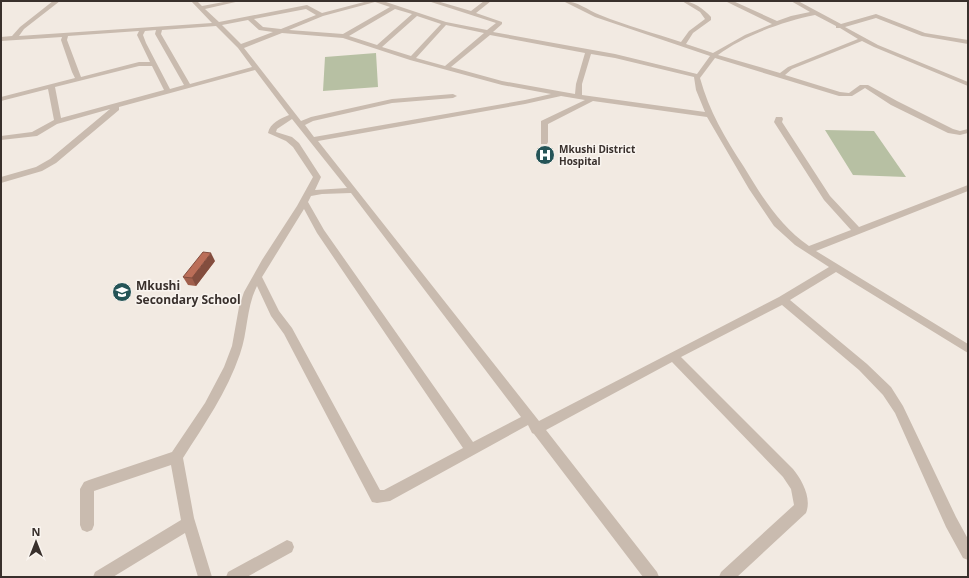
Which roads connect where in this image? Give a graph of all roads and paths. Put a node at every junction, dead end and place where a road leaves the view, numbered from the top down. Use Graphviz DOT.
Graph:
graph roads {
  1 [pos="57,1"];
  2 [pos="236,1"];
  3 [pos="374,1"];
  4 [pos="377,1"];
  5 [pos="431,1"];
  6 [pos="488,1"];
  7 [pos="566,1"];
  8 [pos="684,1"];
  9 [pos="728,1"];
  10 [pos="794,1"];
  11 [pos="199,3"];
  12 [pos="396,6"];
  13 [pos="472,13"];
  14 [pos="814,13"];
  15 [pos="416,14"];
  16 [pos="321,15"];
  17 [pos="249,18"];
  18 [pos="445,23"];
  19 [pos="219,24"];
  20 [pos="778,24"];
  21 [pos="838,27"];
  22 [pos="159,28"];
  23 [pos="143,29"];
  24 [pos="284,30"];
  25 [pos="488,32"];
  26 [pos="65,34"];
  27 [pos="344,36"];
  28 [pos="14,38"];
  29 [pos="1,39"];
  30 [pos="862,39"];
  31 [pos="968,42"];
  32 [pos="683,43"];
  33 [pos="240,47"];
  34 [pos="378,47"];
  35 [pos="589,51"];
  36 [pos="714,56"];
  37 [pos="412,59"];
  38 [pos="154,64"];
  39 [pos="256,68"];
  40 [pos="446,68"];
  41 [pos="698,76"];
  42 [pos="780,76"];
  43 [pos="80,80"];
  44 [pos="968,84"];
  45 [pos="188,86"];
  46 [pos="51,87"];
  47 [pos="168,91"];
  48 [pos="563,93"];
  49 [pos="453,96"];
  50 [pos="578,96"];
  51 [pos="1,100"];
  52 [pos="592,100"];
  53 [pos="125,103"];
  54 [pos="711,115"];
  55 [pos="779,119"];
  56 [pos="296,120"];
  57 [pos="58,121"];
  58 [pos="968,131"];
  59 [pos="1,138"];
  60 [pos="312,140"];
  61 [pos="544,142"];
  62 [pos="345,179"];
  63 [pos="1,180"];
  64 [pos="968,188"];
  65 [pos="353,190"];
  66 [pos="322,191"];
  67 [pos="307,198"];
  68 [pos="857,231"];
  69 [pos="808,250"];
  70 [pos="837,267"];
  71 [pos="257,277"];
  72 [pos="784,300"];
  73 [pos="968,350"];
  74 [pos="673,356"];
  75 [pos="532,424"];
  76 [pos="471,449"];
  77 [pos="176,457"];
  78 [pos="188,523"];
  79 [pos="87,525"];
  80 [pos="287,547"];
  81 [pos="968,553"];
  82 [pos="100,577"];
  83 [pos="206,577"];
  84 [pos="233,577"];
  85 [pos="652,577"];
  86 [pos="726,577"];
  1 -- 28 [label="street"];
  2 -- 11 [label="street"];
  3 -- 16 [label="street"];
  4 -- 12 [label="street"];
  5 -- 13 [label="street"];
  6 -- 13 [label="street"];
  7 -- 32 [label="street"];
  8 -- 32 [label="street"];
  9 -- 20 [label="street"];
  10 -- 14 [label="street"];
  11 -- 19 [label="street"];
  12 -- 15 [label="street"];
  12 -- 27 [label="street"];
  13 -- 25 [label="street"];
  14 -- 20 [label="street"];
  14 -- 21 [label="street"];
  15 -- 18 [label="street"];
  15 -- 34 [label="street"];
  16 -- 17 [label="street"];
  16 -- 24 [label="street"];
  17 -- 19 [label="street"];
  17 -- 24 [label="street"];
  18 -- 25 [label="street"];
  18 -- 37 [label="street"];
  19 -- 22 [label="street"];
  19 -- 33 [label="street"];
  20 -- 36 [label="street"];
  21 -- 30 [label="street"];
  21 -- 31 [label="street"];
  22 -- 23 [label="street"];
  22 -- 45 [label="street"];
  23 -- 26 [label="street"];
  23 -- 38 [label="street"];
  24 -- 27 [label="street"];
  24 -- 33 [label="street"];
  25 -- 35 [label="street"];
  25 -- 40 [label="street"];
  26 -- 28 [label="street"];
  26 -- 43 [label="street"];
  27 -- 34 [label="street"];
  28 -- 29 [label="street"];
  30 -- 42 [label="street"];
  30 -- 44 [label="street"];
  32 -- 36 [label="street"];
  33 -- 39 [label="street"];
  34 -- 37 [label="street"];
  35 -- 41 [label="street"];
  35 -- 50 [label="street"];
  36 -- 41 [label="street"];
  36 -- 42 [label="street"];
  37 -- 40 [label="street"];
  38 -- 43 [label="street"];
  38 -- 47 [label="street"];
  39 -- 45 [label="street"];
  39 -- 56 [label="street"];
  40 -- 48 [label="street"];
  41 -- 54 [label="street"];
  42 -- 58 [label="street"];
  43 -- 46 [label="street"];
  45 -- 47 [label="street"];
  46 -- 51 [label="street"];
  46 -- 57 [label="street"];
  47 -- 53 [label="street"];
  48 -- 50 [label="street"];
  48 -- 60 [label="street"];
  49 -- 56 [label="street"];
  50 -- 52 [label="street"];
  52 -- 54 [label="street"];
  52 -- 61 [label="street"];
  53 -- 57 [label="street"];
  53 -- 63 [label="street"];
  54 -- 69 [label="street"];
  55 -- 68 [label="street"];
  56 -- 60 [label="street"];
  56 -- 67 [label="street"];
  57 -- 59 [label="street"];
  60 -- 62 [label="street"];
  62 -- 65 [label="street"];
  62 -- 66 [label="street"];
  64 -- 68 [label="street"];
  65 -- 66 [label="street"];
  65 -- 75 [label="street"];
  66 -- 67 [label="street"];
  67 -- 71 [label="street"];
  67 -- 76 [label="street"];
  68 -- 69 [label="street"];
  69 -- 70 [label="street"];
  70 -- 72 [label="street"];
  70 -- 73 [label="street"];
  71 -- 76 [label="street"];
  71 -- 77 [label="street"];
  72 -- 74 [label="street"];
  72 -- 81 [label="street"];
  74 -- 75 [label="street"];
  74 -- 86 [label="street"];
  75 -- 76 [label="street"];
  75 -- 85 [label="street"];
  77 -- 78 [label="street"];
  77 -- 79 [label="street"];
  78 -- 82 [label="street"];
  78 -- 83 [label="street"];
  80 -- 84 [label="street"];
}
